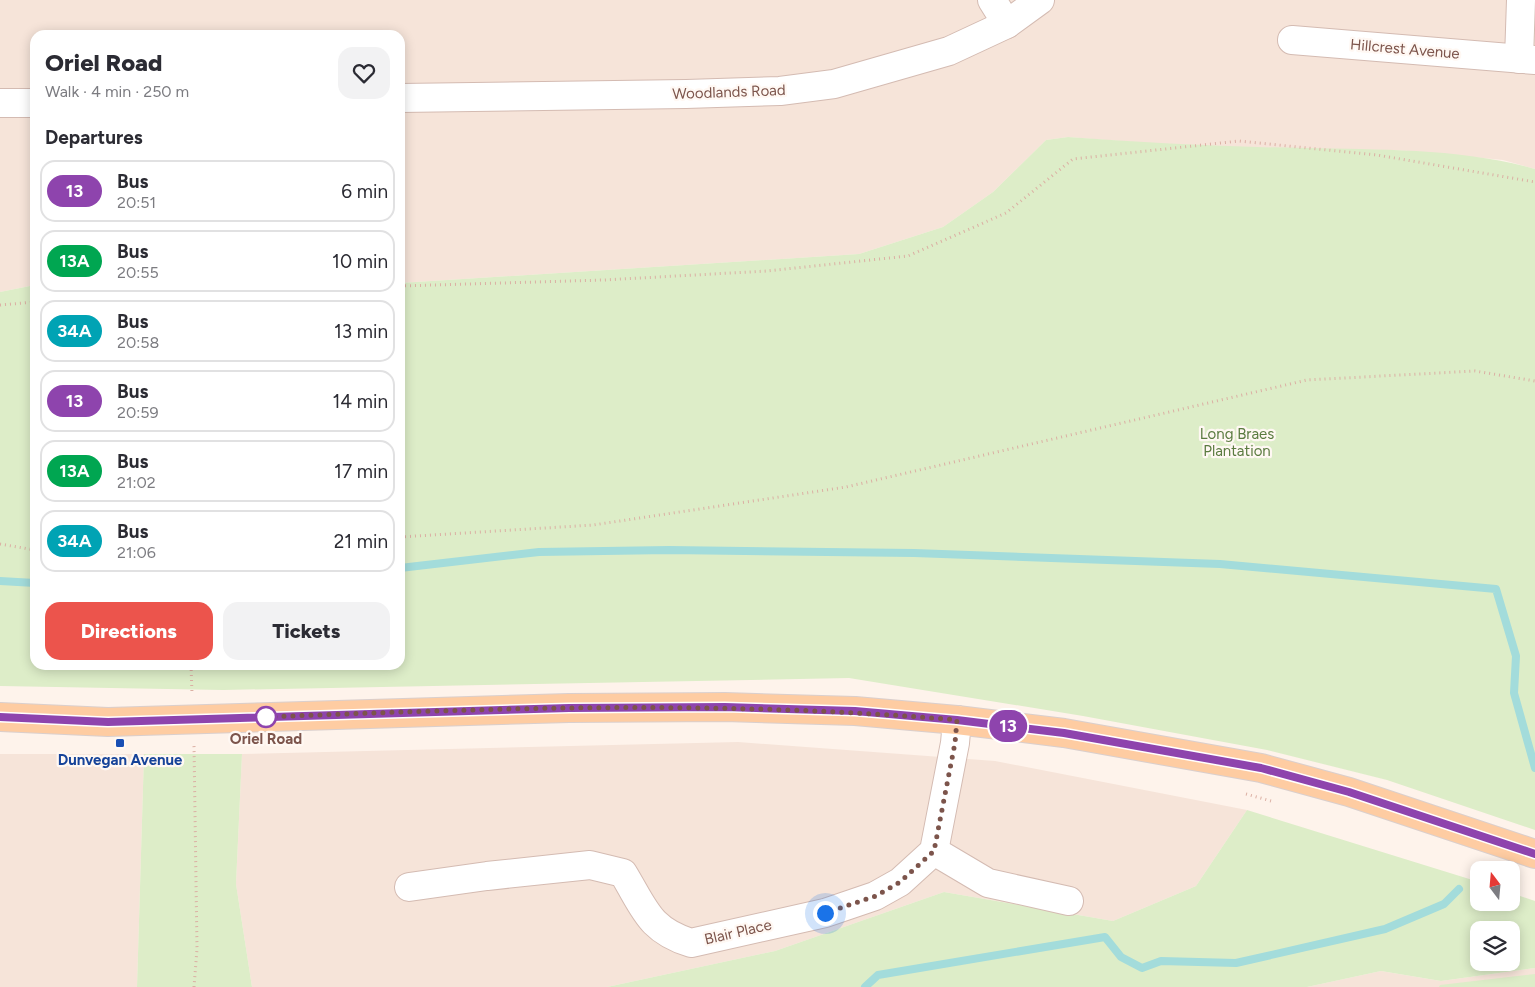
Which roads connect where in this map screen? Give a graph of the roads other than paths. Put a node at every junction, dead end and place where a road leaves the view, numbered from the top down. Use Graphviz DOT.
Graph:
graph roads {
  1 [pos="992,0"];
  2 [pos="1040,0"];
  3 [pos="1521,0"];
  4 [pos="1007,24"];
  5 [pos="1292,40"];
  6 [pos="1527,60"];
  7 [pos="405,98"];
  8 [pos="0,103"];
  9 [pos="30,103"];
  10 [pos="0,716"];
  11 [pos="957,720"];
  12 [pos="934,851"];
  13 [pos="1535,854"];
  14 [pos="409,887"];
  15 [pos="1069,901"];
  1 -- 4 [label="street"];
  2 -- 4 [label="street, Woodlands Road"];
  3 -- 6 [label="street, Hillcrest Avenue"];
  4 -- 7 [label="street, Woodlands Road"];
  5 -- 6 [label="street, Hillcrest Avenue"];
  8 -- 9 [label="street"];
  10 -- 11 [label="main road"];
  11 -- 12 [label="street"];
  11 -- 13 [label="main road"];
  12 -- 14 [label="street, Blair Place"];
  12 -- 15 [label="street"];
}
